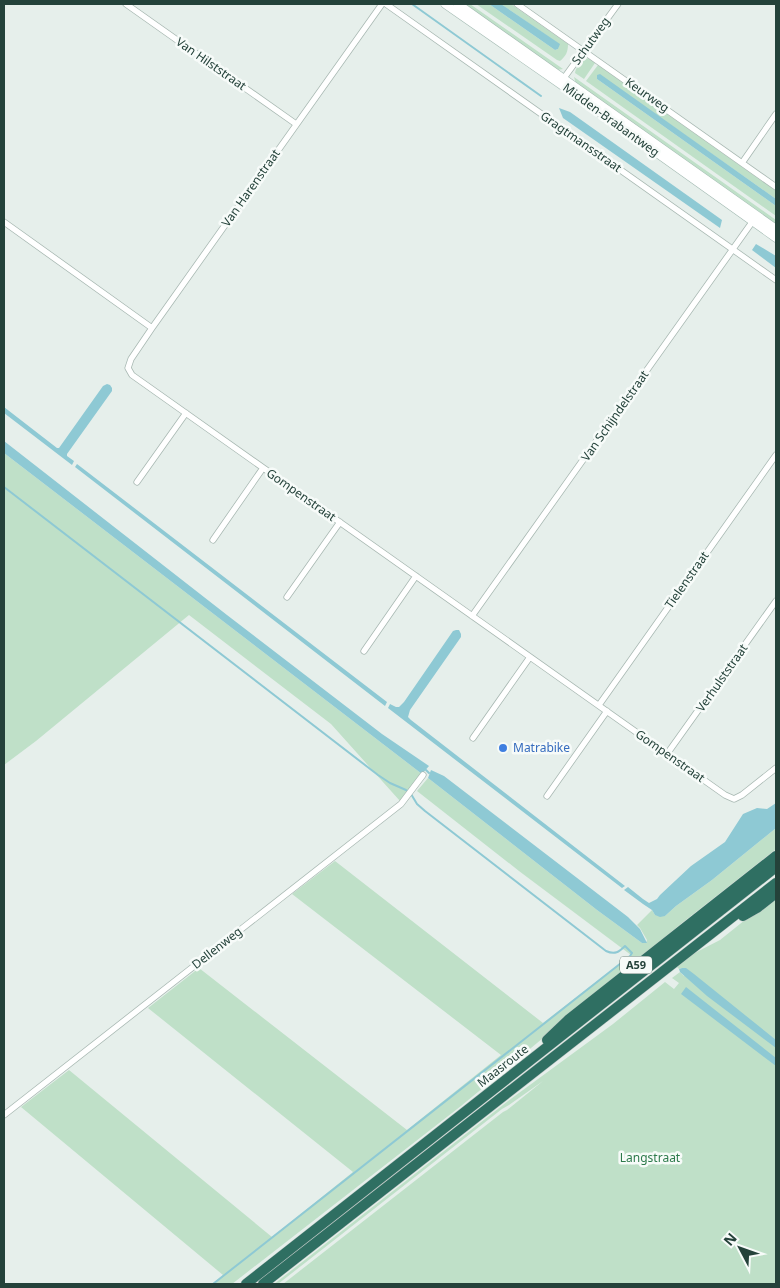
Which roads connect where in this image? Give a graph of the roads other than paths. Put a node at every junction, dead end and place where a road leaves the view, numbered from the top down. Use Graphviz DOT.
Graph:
graph roads {
  1 [pos="126,4"];
  2 [pos="382,4"];
  3 [pos="386,4"];
  4 [pos="445,4"];
  5 [pos="458,4"];
  6 [pos="517,4"];
  7 [pos="618,4"];
  8 [pos="584,51"];
  9 [pos="562,81"];
  10 [pos="776,114"];
  11 [pos="296,124"];
  12 [pos="742,163"];
  13 [pos="776,187"];
  14 [pos="755,218"];
  15 [pos="4,222"];
  16 [pos="776,229"];
  17 [pos="776,238"];
  18 [pos="733,248"];
  19 [pos="776,280"];
  20 [pos="152,328"];
  21 [pos="132,375"];
  22 [pos="186,413"];
  23 [pos="776,455"];
  24 [pos="263,468"];
  25 [pos="137,482"];
  26 [pos="340,522"];
  27 [pos="212,540"];
  28 [pos="416,576"];
  29 [pos="287,597"];
  30 [pos="776,601"];
  31 [pos="472,616"];
  32 [pos="364,651"];
  33 [pos="530,657"];
  34 [pos="599,705"];
  35 [pos="607,711"];
  36 [pos="473,738"];
  37 [pos="667,754"];
  38 [pos="776,768"];
  39 [pos="423,775"];
  40 [pos="547,796"];
  41 [pos="776,856"];
  42 [pos="776,868"];
  43 [pos="776,882"];
  44 [pos="776,893"];
  45 [pos="708,937"];
  46 [pos="503,1082"];
  47 [pos="4,1115"];
  48 [pos="246,1284"];
  49 [pos="263,1284"];
  1 -- 11 [label="street, Van Hilststraat"];
  2 -- 11 [label="street, Van Harenstraat"];
  3 -- 18 [label="street, Gragtmansstraat"];
  4 -- 9 [label="street, Midden-Brabantweg"];
  5 -- 9 [label="street, Midden-Brabantweg"];
  6 -- 8 [label="street, Keurweg"];
  7 -- 8 [label="street, Schutweg"];
  8 -- 9 [label="street, Schutweg"];
  8 -- 12 [label="street, Keurweg"];
  9 -- 14 [label="street, Midden-Brabantweg"];
  10 -- 12 [label="street"];
  11 -- 20 [label="street, Van Harenstraat"];
  12 -- 13 [label="street, Keurweg"];
  14 -- 16 [label="street, Midden-Brabantweg"];
  14 -- 17 [label="street, Midden-Brabantweg"];
  14 -- 18 [label="street, Van Schijndelstraat"];
  15 -- 20 [label="street"];
  18 -- 19 [label="street, Gragtmansstraat"];
  18 -- 31 [label="street, Van Schijndelstraat"];
  20 -- 21 [label="street, Van Harenstraat"];
  21 -- 22 [label="street, Gompenstraat"];
  22 -- 24 [label="street, Gompenstraat"];
  22 -- 25 [label="street"];
  23 -- 34 [label="street, Tielenstraat"];
  24 -- 26 [label="street, Gompenstraat"];
  24 -- 27 [label="street, Gompenstraat"];
  26 -- 28 [label="street, Gompenstraat"];
  26 -- 29 [label="street, Gompenstraat"];
  28 -- 31 [label="street, Gompenstraat"];
  28 -- 32 [label="street"];
  30 -- 37 [label="street, Verhulststraat"];
  31 -- 33 [label="street, Gompenstraat"];
  33 -- 34 [label="street, Gompenstraat"];
  33 -- 36 [label="street"];
  34 -- 35 [label="street, Gompenstraat"];
  35 -- 37 [label="street, Gompenstraat"];
  35 -- 40 [label="street"];
  37 -- 38 [label="street, Gompenstraat"];
  39 -- 47 [label="street, Dellenweg"];
  41 -- 46 [label="highway, A59"];
  42 -- 46 [label="highway, Maasroute / A59"];
  43 -- 45 [label="highway, Maasroute / A59"];
  44 -- 45 [label="highway, A59"];
  45 -- 49 [label="highway, Maasroute / A59"];
  46 -- 48 [label="highway, Maasroute / A59"];
}
